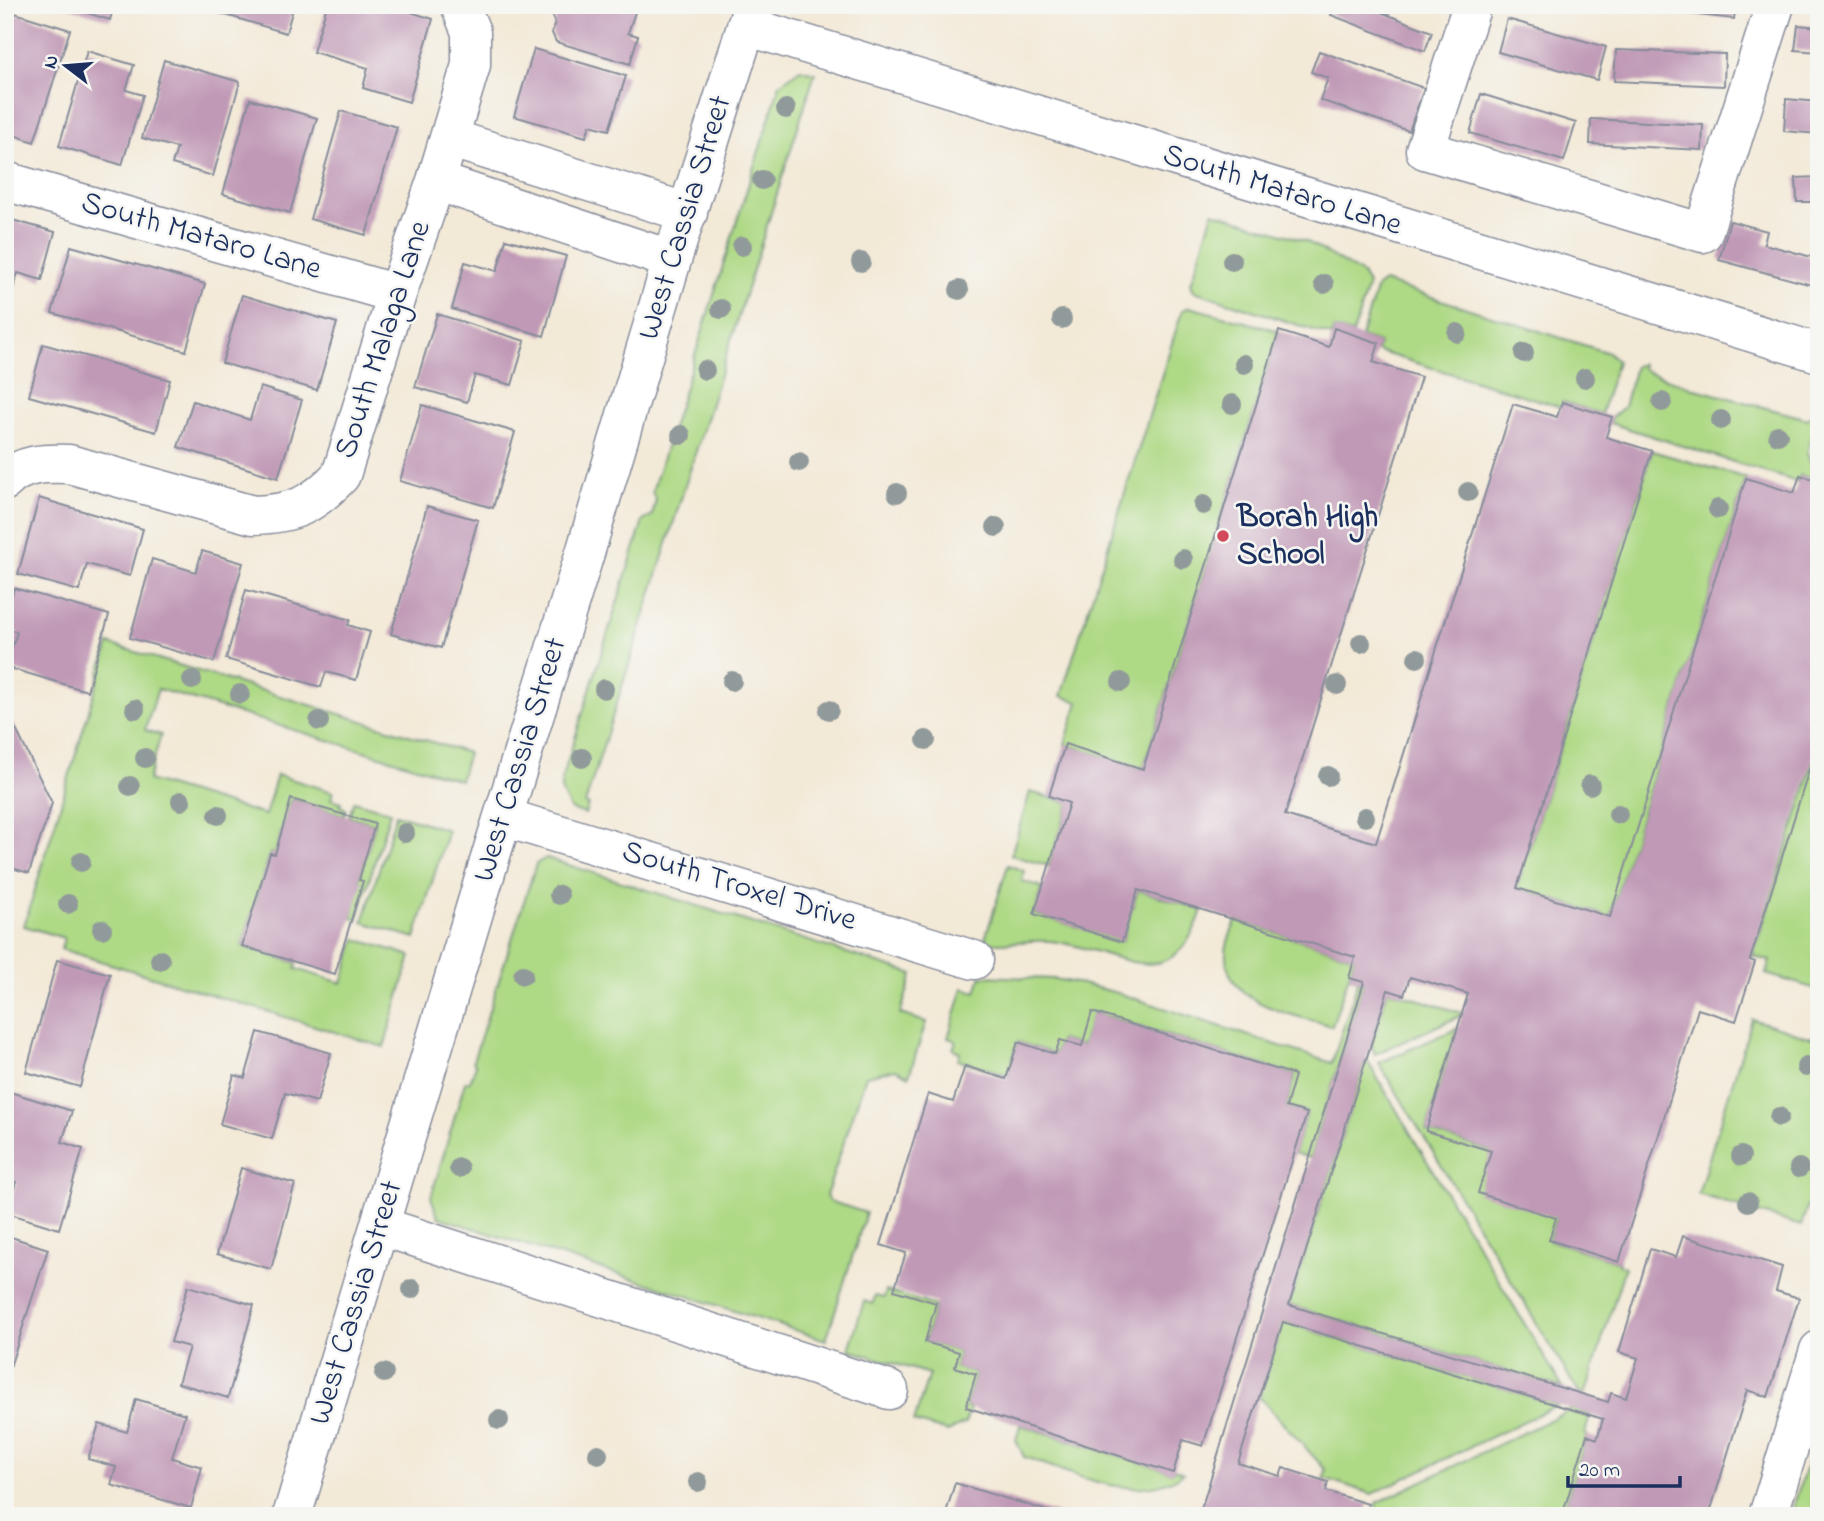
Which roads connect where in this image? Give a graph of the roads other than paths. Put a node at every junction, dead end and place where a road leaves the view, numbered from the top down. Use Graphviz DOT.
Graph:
graph roads {
  1 [pos="460,5"];
  2 [pos="1472,5"];
  3 [pos="1775,5"];
  4 [pos="749,16"];
  5 [pos="449,138"];
  6 [pos="5,181"];
  7 [pos="436,181"];
  8 [pos="688,213"];
  9 [pos="672,260"];
  10 [pos="397,294"];
  11 [pos="1819,353"];
  12 [pos="5,481"];
  13 [pos="503,817"];
  14 [pos="974,960"];
  15 [pos="380,1226"];
  16 [pos="1819,1350"];
  17 [pos="890,1390"];
  18 [pos="292,1516"];
  19 [pos="1768,1516"];
  1 -- 5 [label="street, South Malaga Lane"];
  2 -- 3 [label="street"];
  4 -- 8 [label="street, West Cassia Street"];
  4 -- 11 [label="street, South Mataro Lane"];
  5 -- 7 [label="street, South Malaga Lane"];
  5 -- 8 [label="street"];
  6 -- 10 [label="street, South Mataro Lane"];
  7 -- 9 [label="street, South Malaga Lane"];
  7 -- 10 [label="street, South Malaga Lane"];
  8 -- 9 [label="street, West Cassia Street"];
  9 -- 13 [label="street, West Cassia Street"];
  10 -- 12 [label="street, South Malaga Lane"];
  13 -- 14 [label="street, South Troxel Drive"];
  13 -- 15 [label="street, West Cassia Street"];
  15 -- 17 [label="street"];
  15 -- 18 [label="street, West Cassia Street"];
  16 -- 19 [label="street"];
}
